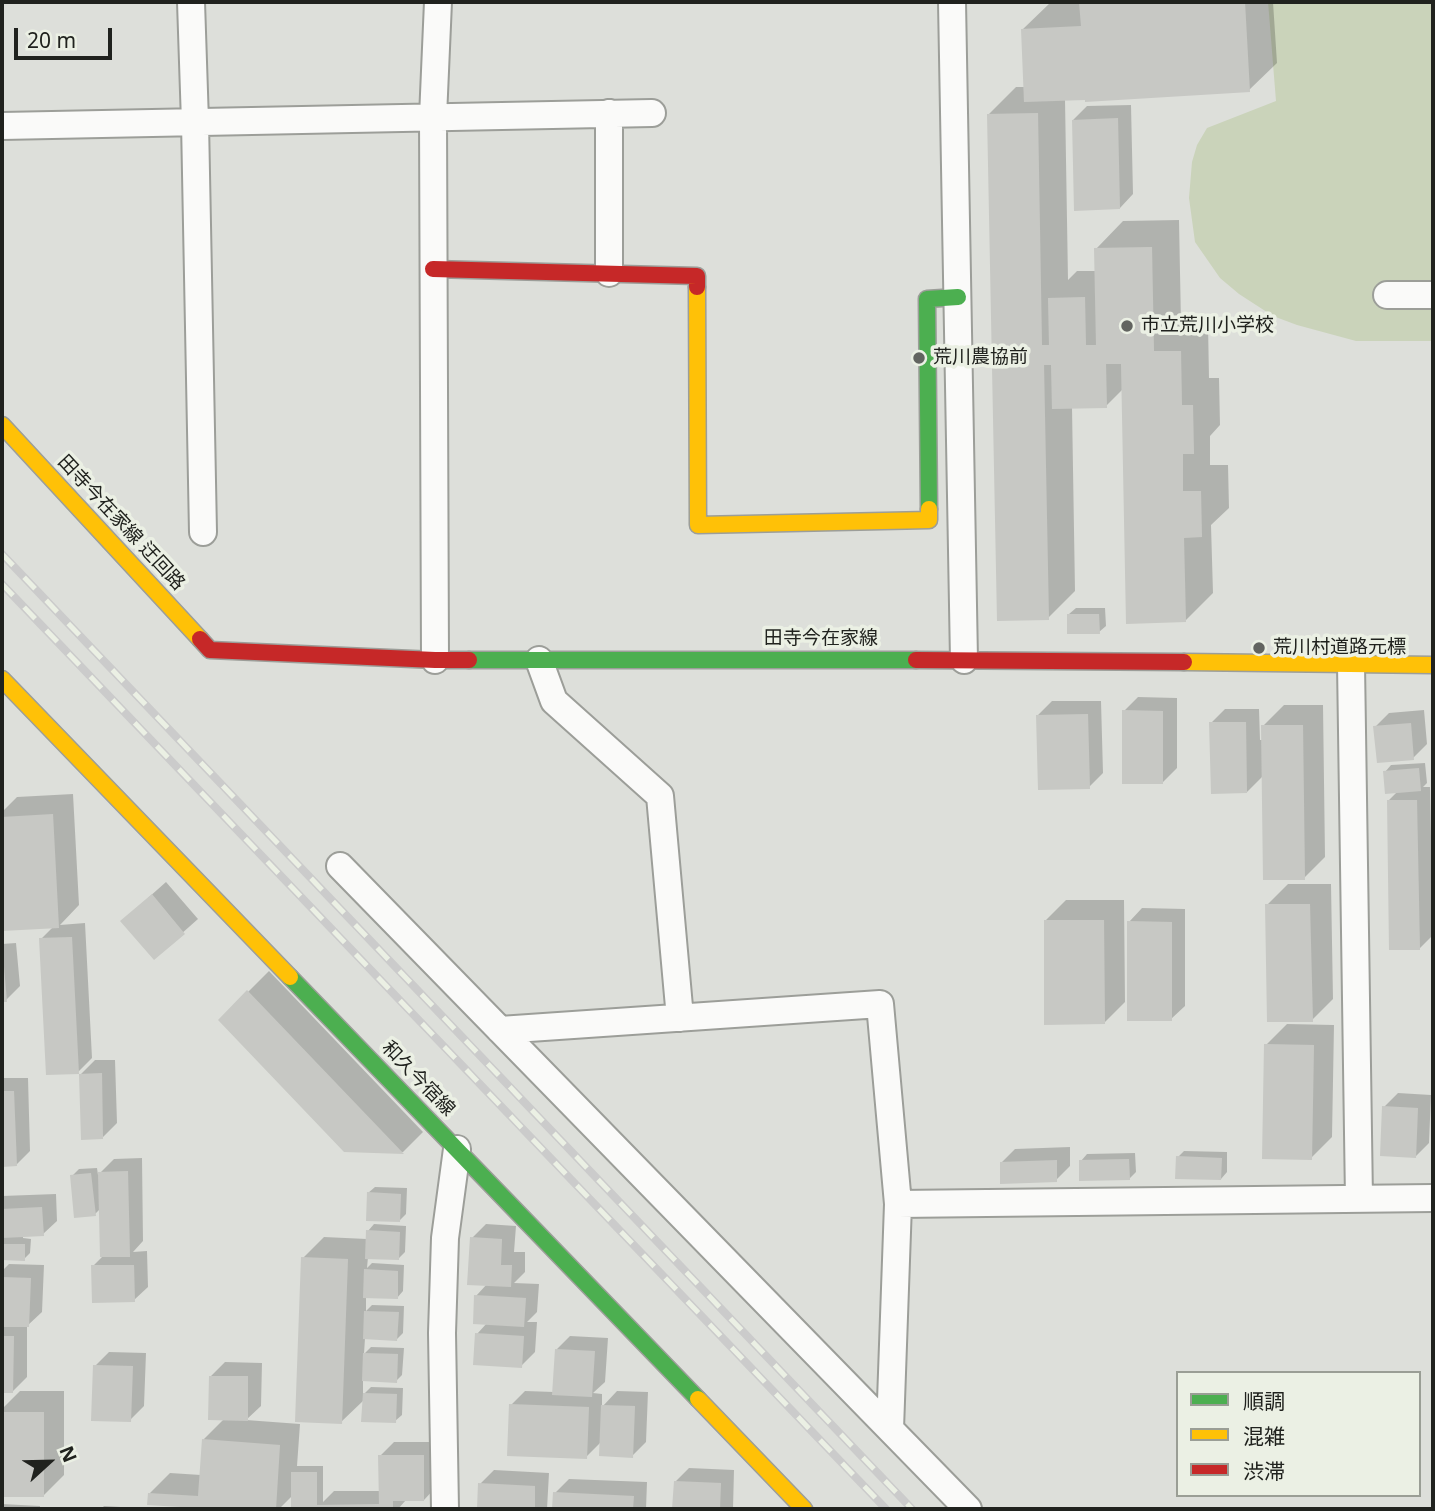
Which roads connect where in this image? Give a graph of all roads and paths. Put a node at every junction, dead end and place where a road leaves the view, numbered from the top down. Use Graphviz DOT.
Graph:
graph roads {
  1 [pos="191,2"];
  2 [pos="438,2"];
  3 [pos="952,2"];
  4 [pos="610,113"];
  5 [pos="652,113"];
  6 [pos="433,117"];
  7 [pos="195,122"];
  8 [pos="2,126"];
  9 [pos="433,269"];
  10 [pos="609,274"];
  11 [pos="1387,295"];
  12 [pos="1433,295"];
  13 [pos="958,297"];
  14 [pos="2,425"];
  15 [pos="203,532"];
  16 [pos="210,650"];
  17 [pos="435,660"];
  18 [pos="539,660"];
  19 [pos="964,660"];
  20 [pos="1351,664"];
  21 [pos="1433,665"];
  22 [pos="2,679"];
  23 [pos="340,866"];
  24 [pos="680,1018"];
  25 [pos="500,1030"];
  26 [pos="457,1149"];
  27 [pos="1433,1198"];
  28 [pos="1359,1199"];
  29 [pos="898,1204"];
  30 [pos="890,1429"];
  31 [pos="445,1509"];
  32 [pos="804,1509"];
  33 [pos="968,1509"];
  1 -- 7 [label="street"];
  2 -- 6 [label="street"];
  3 -- 13 [label="street"];
  4 -- 5 [label="street"];
  4 -- 6 [label="street"];
  4 -- 10 [label="street"];
  6 -- 7 [label="street"];
  6 -- 9 [label="street"];
  7 -- 8 [label="street"];
  7 -- 15 [label="street"];
  9 -- 10 [label="main road"];
  9 -- 17 [label="street"];
  10 -- 13 [label="main road"];
  11 -- 12 [label="street"];
  13 -- 19 [label="street"];
  14 -- 16 [label="main road, 田寺今在家線 迂回路"];
  16 -- 17 [label="main road, 田寺今在家線"];
  17 -- 18 [label="main road, 田寺今在家線"];
  18 -- 19 [label="main road, 田寺今在家線"];
  18 -- 24 [label="street"];
  19 -- 20 [label="main road, 田寺今在家線"];
  20 -- 21 [label="main road, 田寺今在家線"];
  20 -- 28 [label="street"];
  22 -- 26 [label="main road, 和久今宿線"];
  23 -- 25 [label="street"];
  24 -- 25 [label="street"];
  24 -- 29 [label="street"];
  25 -- 30 [label="street"];
  26 -- 31 [label="street"];
  26 -- 32 [label="main road, 和久今宿線"];
  27 -- 28 [label="street"];
  28 -- 29 [label="street"];
  29 -- 30 [label="street"];
  30 -- 33 [label="street"];
}
